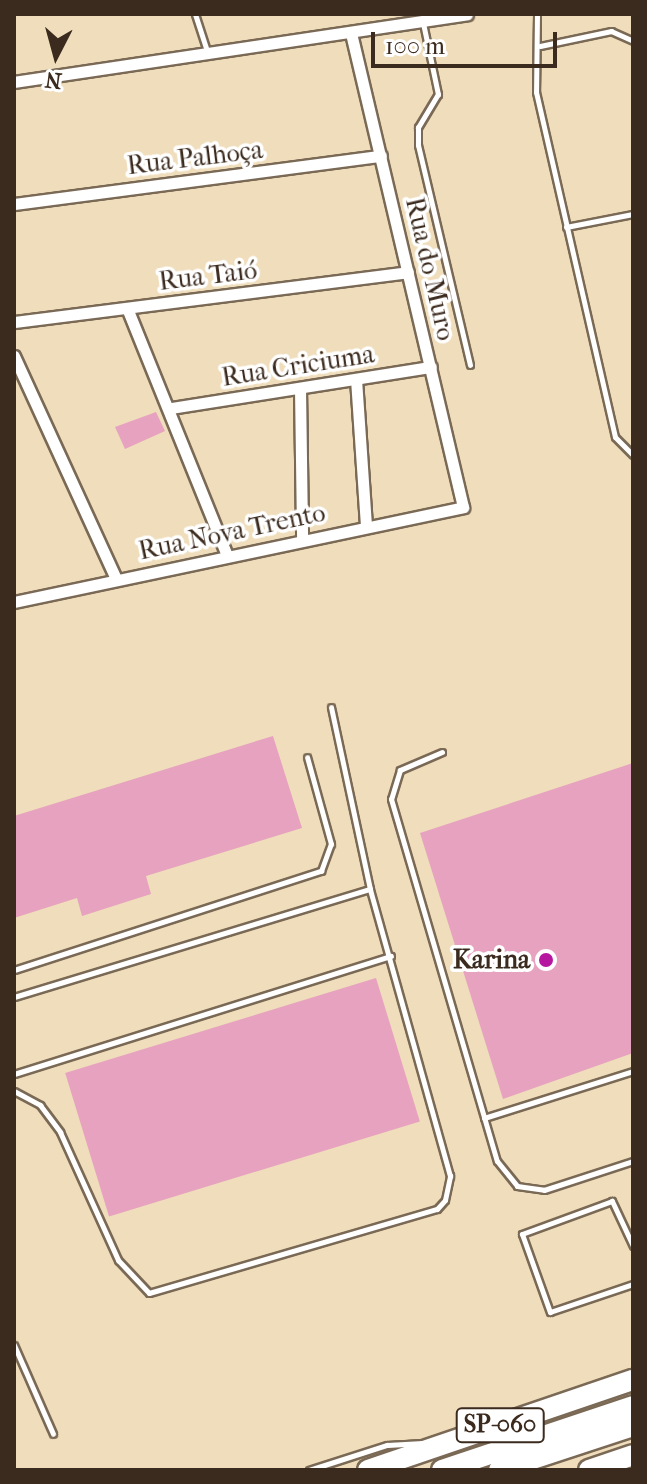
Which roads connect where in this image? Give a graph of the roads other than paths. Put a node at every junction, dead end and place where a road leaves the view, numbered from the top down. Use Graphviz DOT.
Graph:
graph roads {
  1 [pos="195,14"];
  2 [pos="467,14"];
  3 [pos="537,14"];
  4 [pos="423,23"];
  5 [pos="352,36"];
  6 [pos="633,41"];
  7 [pos="540,46"];
  8 [pos="208,56"];
  9 [pos="14,82"];
  10 [pos="381,156"];
  11 [pos="14,204"];
  12 [pos="633,214"];
  13 [pos="566,227"];
  14 [pos="408,272"];
  15 [pos="127,308"];
  16 [pos="14,322"];
  17 [pos="14,356"];
  18 [pos="470,365"];
  19 [pos="431,367"];
  20 [pos="356,379"];
  21 [pos="300,388"];
  22 [pos="171,408"];
  23 [pos="633,455"];
  24 [pos="460,510"];
  25 [pos="366,527"];
  26 [pos="302,538"];
  27 [pos="227,556"];
  28 [pos="116,579"];
  29 [pos="14,602"];
  30 [pos="331,707"];
  31 [pos="442,752"];
  32 [pos="307,757"];
  33 [pos="370,889"];
  34 [pos="391,956"];
  35 [pos="14,970"];
  36 [pos="14,997"];
  37 [pos="633,1071"];
  38 [pos="14,1074"];
  39 [pos="14,1091"];
  40 [pos="484,1118"];
  41 [pos="633,1162"];
  42 [pos="633,1246"];
  43 [pos="633,1284"];
  44 [pos="14,1345"];
  45 [pos="633,1380"];
  46 [pos="633,1406"];
  47 [pos="633,1426"];
  48 [pos="53,1434"];
  49 [pos="440,1445"];
  50 [pos="633,1455"];
  51 [pos="611,1463"];
  52 [pos="633,1463"];
  53 [pos="309,1470"];
  54 [pos="368,1470"];
  55 [pos="442,1470"];
  56 [pos="499,1470"];
  57 [pos="589,1470"];
  1 -- 8 [label="lane"];
  2 -- 4 [label="street"];
  3 -- 7 [label="lane"];
  4 -- 5 [label="street"];
  4 -- 18 [label="lane"];
  5 -- 8 [label="street"];
  5 -- 10 [label="street, Rua do Muro"];
  6 -- 7 [label="lane"];
  7 -- 13 [label="lane"];
  8 -- 9 [label="street"];
  10 -- 11 [label="street, Rua Palhoça"];
  10 -- 14 [label="street, Rua do Muro"];
  12 -- 13 [label="lane"];
  13 -- 23 [label="lane"];
  14 -- 15 [label="street, Rua Taió"];
  14 -- 19 [label="street, Rua do Muro"];
  15 -- 16 [label="street, Rua Taió"];
  15 -- 22 [label="street"];
  17 -- 28 [label="street"];
  19 -- 20 [label="street, Rua Criciuma"];
  19 -- 24 [label="street, Rua do Muro"];
  20 -- 21 [label="street, Rua Criciuma"];
  20 -- 25 [label="street"];
  21 -- 22 [label="street, Rua Criciuma"];
  21 -- 26 [label="street"];
  22 -- 27 [label="street"];
  24 -- 25 [label="street, Rua Nova Trento"];
  25 -- 26 [label="street, Rua Nova Trento"];
  26 -- 27 [label="street, Rua Nova Trento"];
  27 -- 28 [label="street, Rua Nova Trento"];
  28 -- 29 [label="street, Rua Nova Trento"];
  30 -- 33 [label="lane"];
  31 -- 40 [label="lane"];
  32 -- 35 [label="lane"];
  33 -- 34 [label="lane"];
  33 -- 36 [label="lane"];
  34 -- 38 [label="lane"];
  34 -- 39 [label="lane"];
  37 -- 40 [label="lane"];
  40 -- 41 [label="lane"];
  42 -- 43 [label="lane"];
  44 -- 48 [label="lane"];
  45 -- 49 [label="highway, SP-060"];
  46 -- 55 [label="highway, SP-060"];
  47 -- 56 [label="highway, SP-060"];
  49 -- 53 [label="lane"];
  49 -- 54 [label="highway, SP-060"];
  50 -- 51 [label="highway"];
  51 -- 52 [label="highway"];
  51 -- 57 [label="highway"];
}
